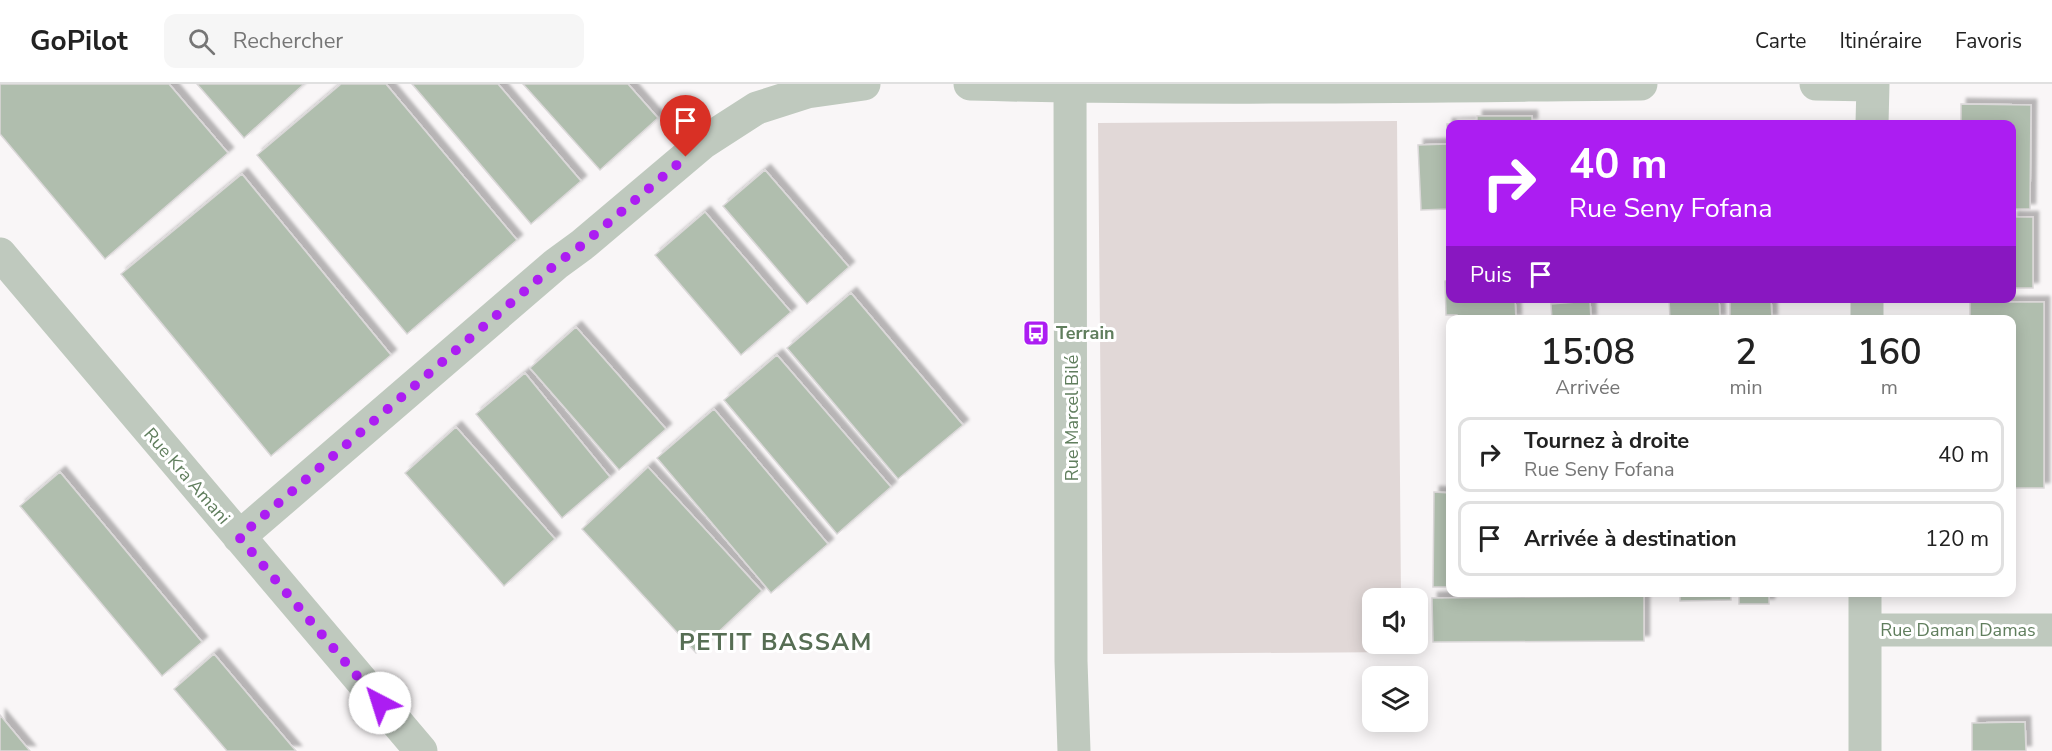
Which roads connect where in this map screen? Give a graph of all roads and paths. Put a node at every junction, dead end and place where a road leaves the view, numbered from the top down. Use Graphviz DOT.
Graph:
graph roads {
  1 [pos="864,84"];
  2 [pos="970,84"];
  3 [pos="1641,84"];
  4 [pos="1816,84"];
  5 [pos="1873,84"];
  6 [pos="1070,85"];
  7 [pos="1872,120"];
  8 [pos="0,255"];
  9 [pos="239,537"];
  10 [pos="1865,597"];
  11 [pos="1864,630"];
  12 [pos="2052,630"];
  13 [pos="421,751"];
  14 [pos="1074,751"];
  15 [pos="1865,751"];
  1 -- 9 [label="street"];
  2 -- 6 [label="street"];
  3 -- 6 [label="street"];
  4 -- 5 [label="street"];
  5 -- 7 [label="street"];
  6 -- 14 [label="street, Rue Marcel Bilé"];
  8 -- 9 [label="street, Rue Kra Amani"];
  9 -- 13 [label="street, Rue Kra Amani"];
  10 -- 11 [label="street"];
  11 -- 12 [label="street, Rue Daman Damas"];
  11 -- 15 [label="street"];
}
